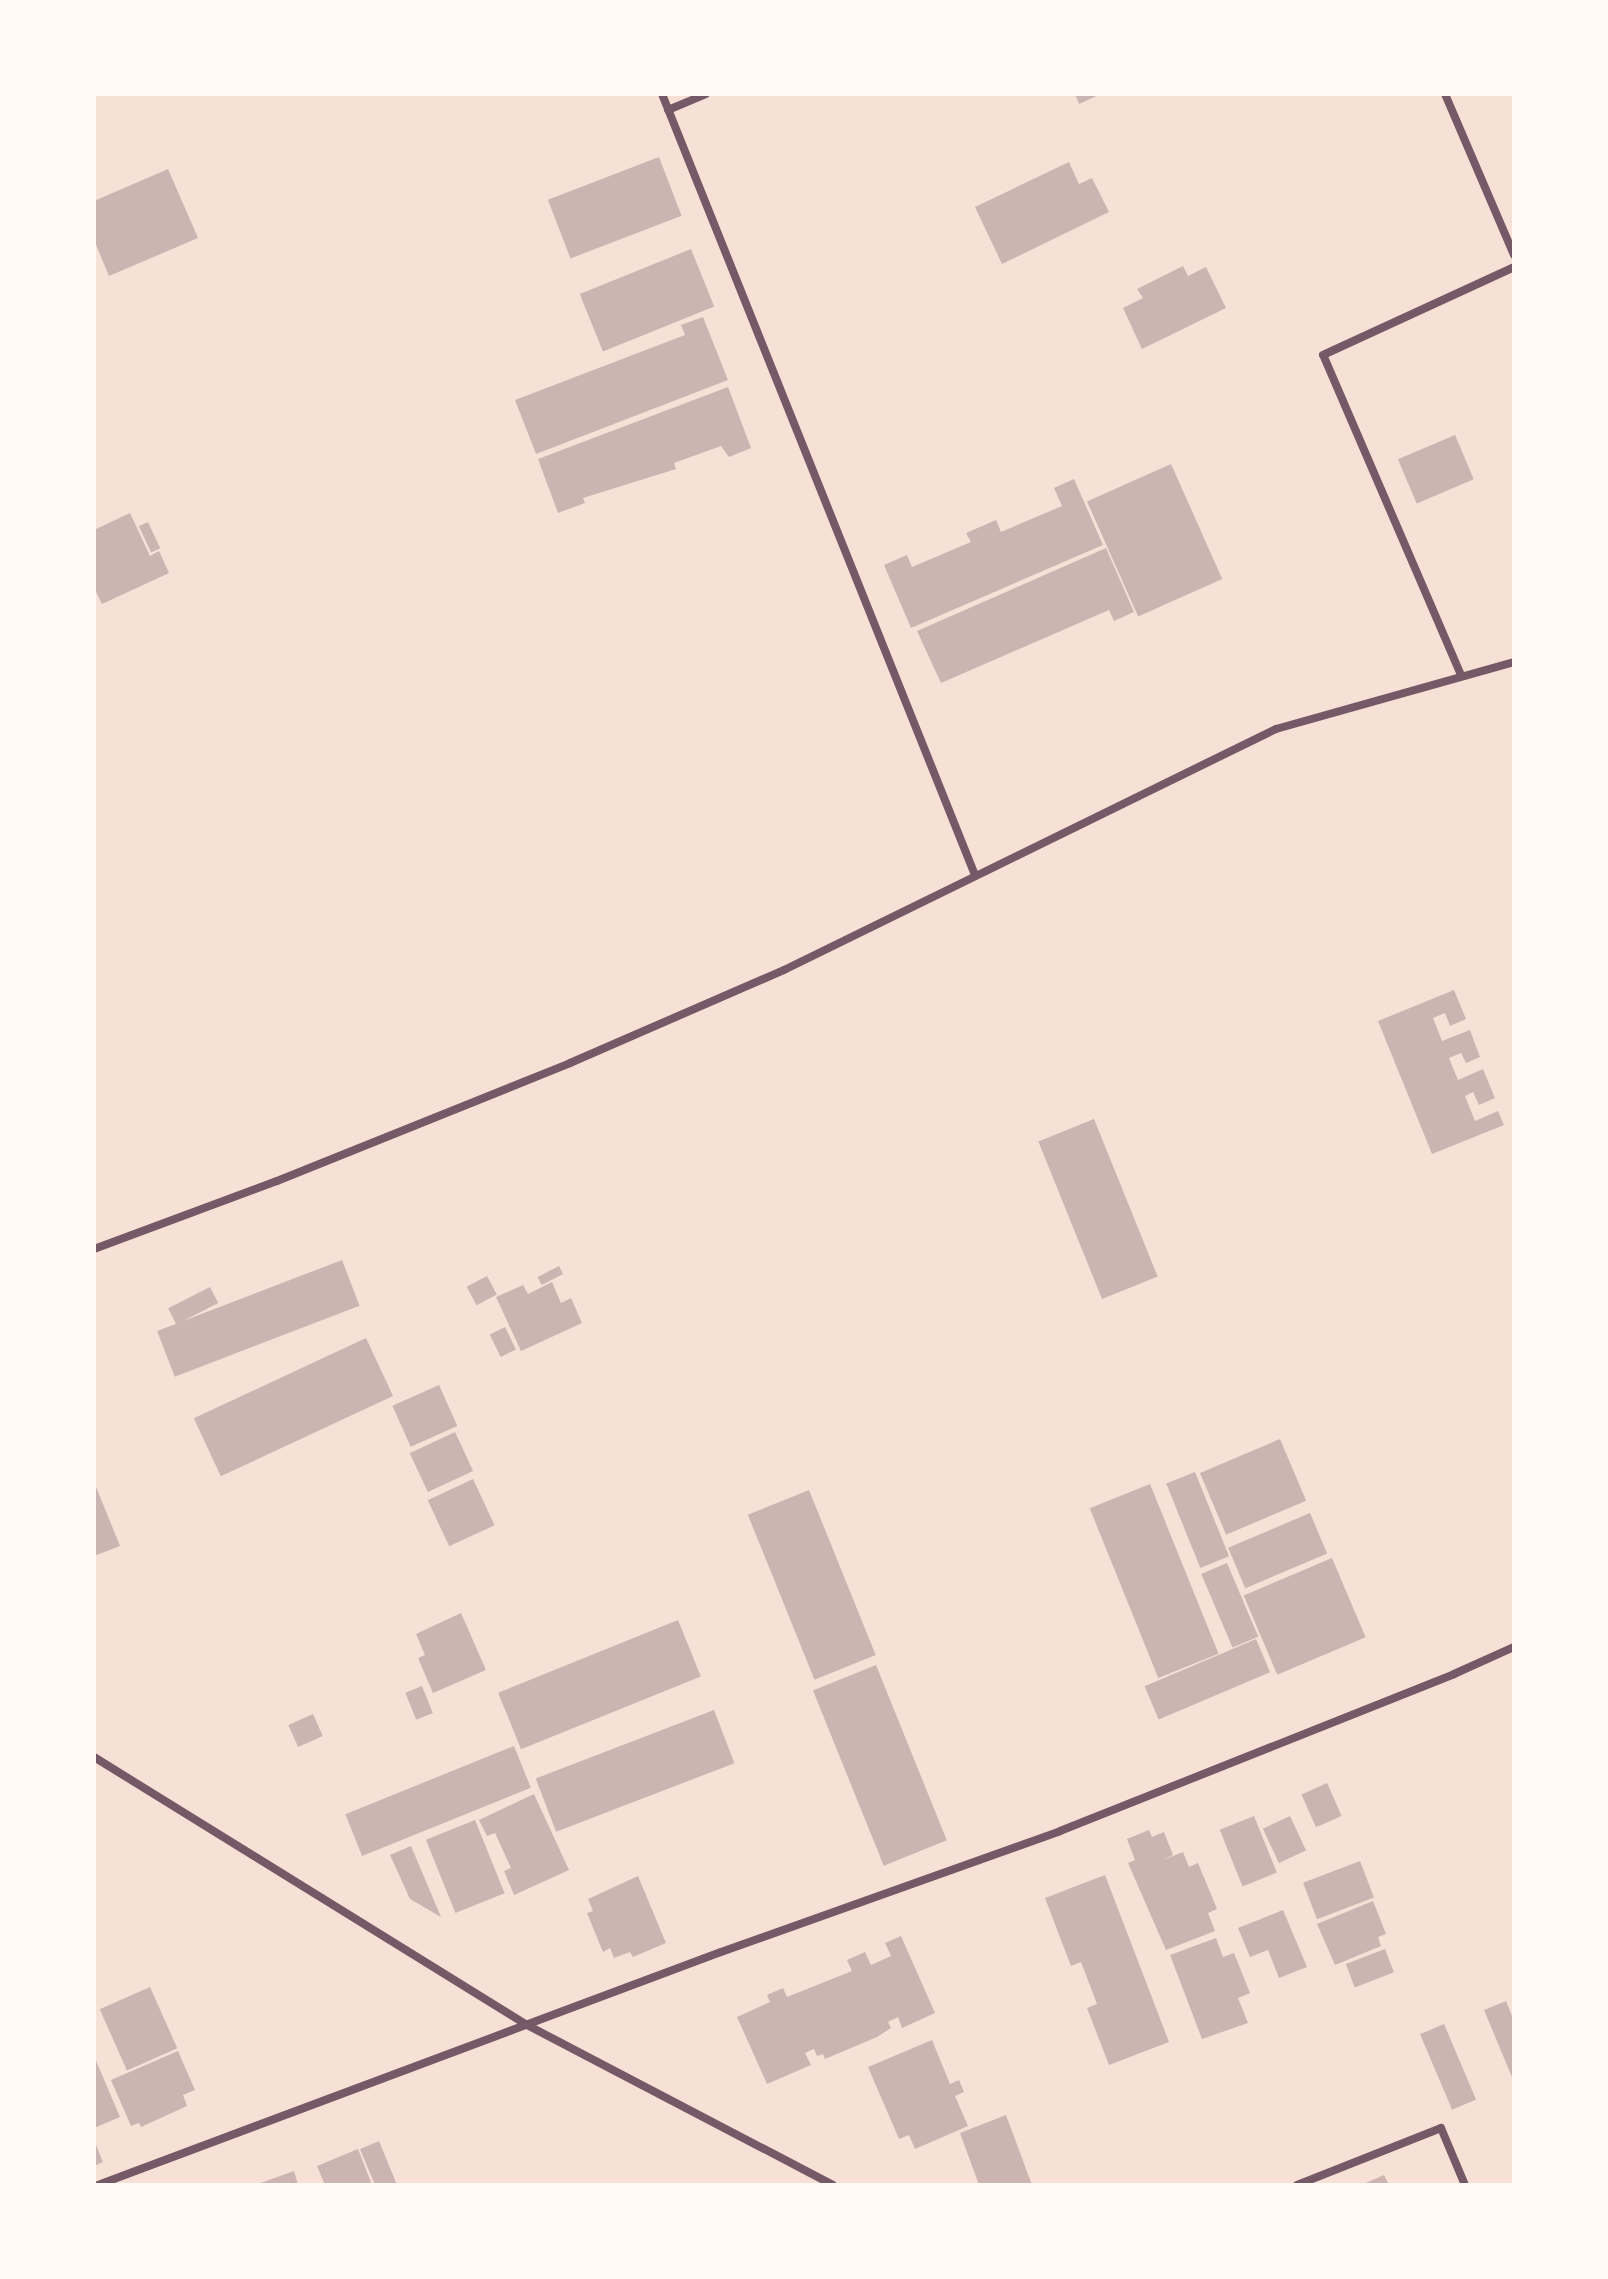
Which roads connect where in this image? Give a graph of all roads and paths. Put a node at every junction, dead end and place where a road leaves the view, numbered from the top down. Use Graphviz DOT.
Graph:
graph roads {
  1 [pos="662,94"];
  2 [pos="706,94"];
  3 [pos="1445,94"];
  4 [pos="668,110"];
  5 [pos="1514,255"];
  6 [pos="1514,267"];
  7 [pos="1514,662"];
  8 [pos="1461,675"];
  9 [pos="975,875"];
  10 [pos="94,1249"];
  11 [pos="1514,1647"];
  12 [pos="94,1757"];
  13 [pos="527,2025"];
  14 [pos="98,2185"];
  15 [pos="833,2185"];
  16 [pos="1297,2185"];
  17 [pos="1465,2185"];
  1 -- 4 [label="street"];
  2 -- 4 [label="street"];
  3 -- 5 [label="street"];
  4 -- 9 [label="street"];
  6 -- 8 [label="street"];
  7 -- 8 [label="street"];
  8 -- 9 [label="street"];
  9 -- 10 [label="street"];
  11 -- 13 [label="street"];
  12 -- 13 [label="street"];
  13 -- 14 [label="street"];
  13 -- 15 [label="street"];
  16 -- 17 [label="street"];
}
